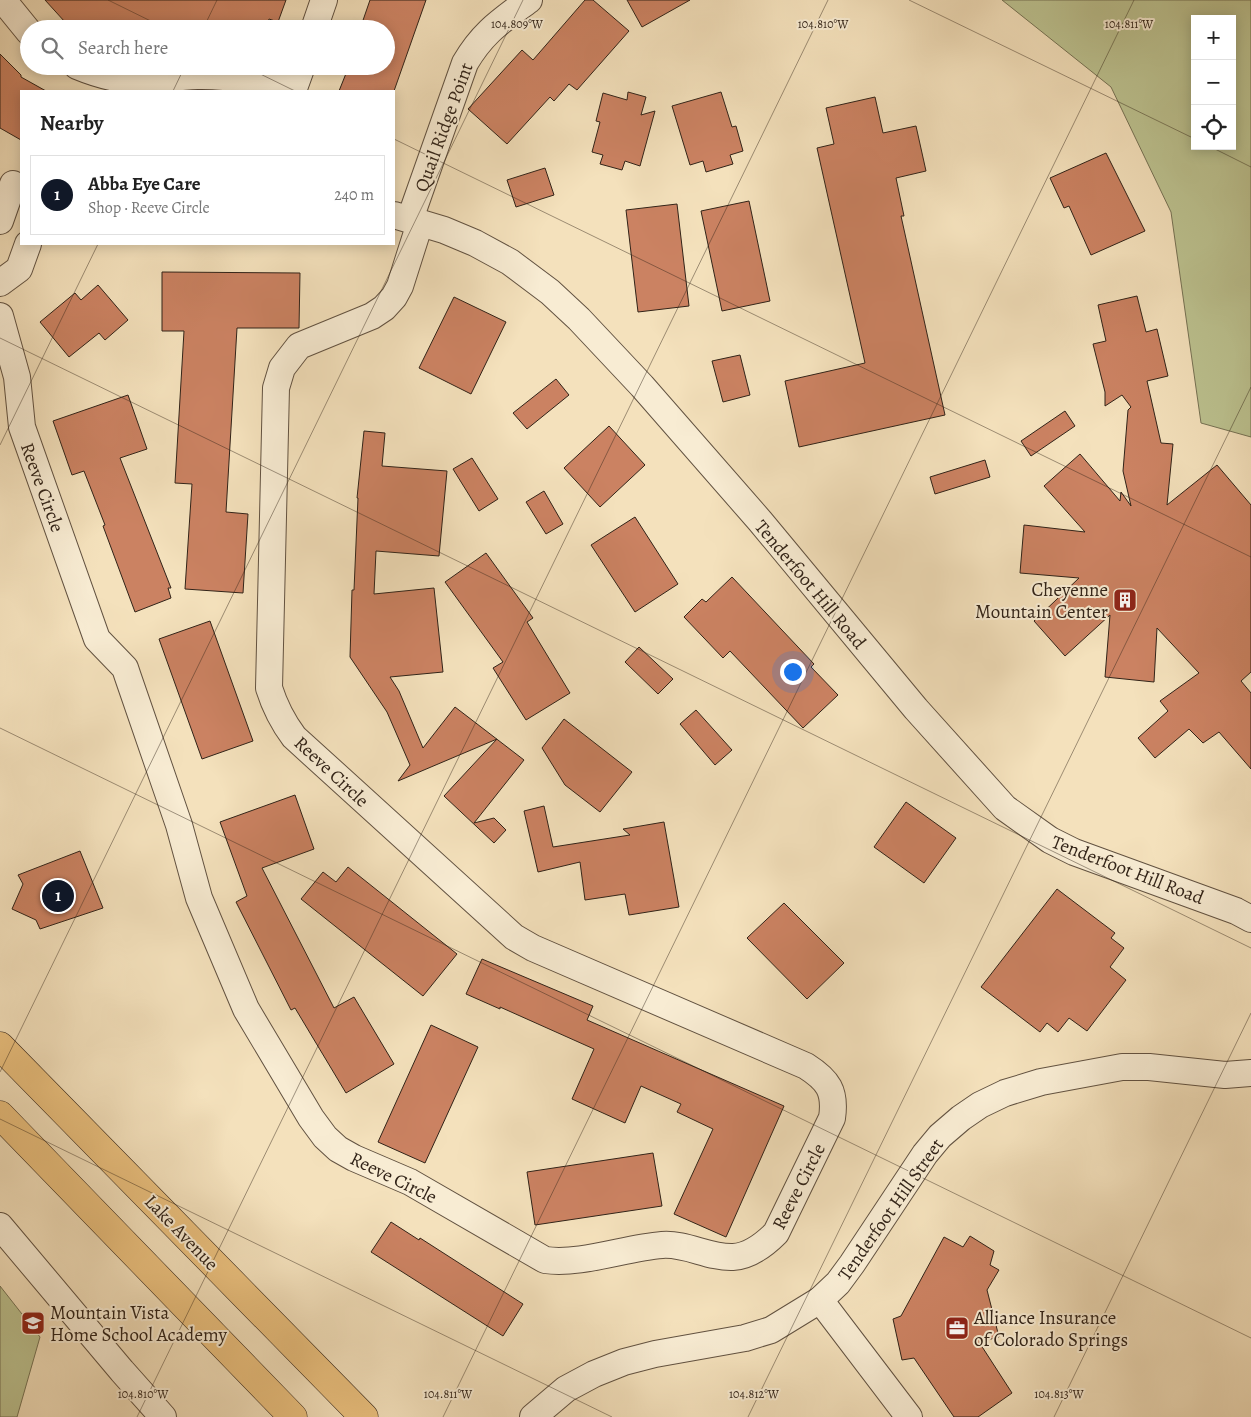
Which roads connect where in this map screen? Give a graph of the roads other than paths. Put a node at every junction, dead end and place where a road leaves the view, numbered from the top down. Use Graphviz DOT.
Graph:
graph roads {
  1 [pos="3,0"];
  2 [pos="324,0"];
  3 [pos="529,0"];
  4 [pos="317,20"];
  5 [pos="20,21"];
  6 [pos="103,75"];
  7 [pos="296,85"];
  8 [pos="12,183"];
  9 [pos="408,219"];
  10 [pos="0,221"];
  11 [pos="28,245"];
  12 [pos="0,283"];
  13 [pos="0,316"];
  14 [pos="1251,919"];
  15 [pos="0,1046"];
  16 [pos="1251,1073"];
  17 [pos="0,1115"];
  18 [pos="0,1226"];
  19 [pos="820,1300"];
  20 [pos="163,1417"];
  21 [pos="292,1417"];
  22 [pos="364,1417"];
  23 [pos="533,1417"];
  24 [pos="909,1417"];
  1 -- 5 [label="street"];
  2 -- 4 [label="street"];
  3 -- 9 [label="street, Quail Ridge Point"];
  6 -- 7 [label="street"];
  8 -- 10 [label="street"];
  9 -- 13 [label="street, Reeve Circle"];
  9 -- 14 [label="street, Tenderfoot Hill Road"];
  11 -- 12 [label="street"];
  15 -- 22 [label="main road, Lake Avenue"];
  16 -- 19 [label="street, Tenderfoot Hill Street"];
  17 -- 21 [label="main road"];
  18 -- 20 [label="street"];
  19 -- 23 [label="street, Tenderfoot Hill Street"];
  19 -- 24 [label="street"];
}
